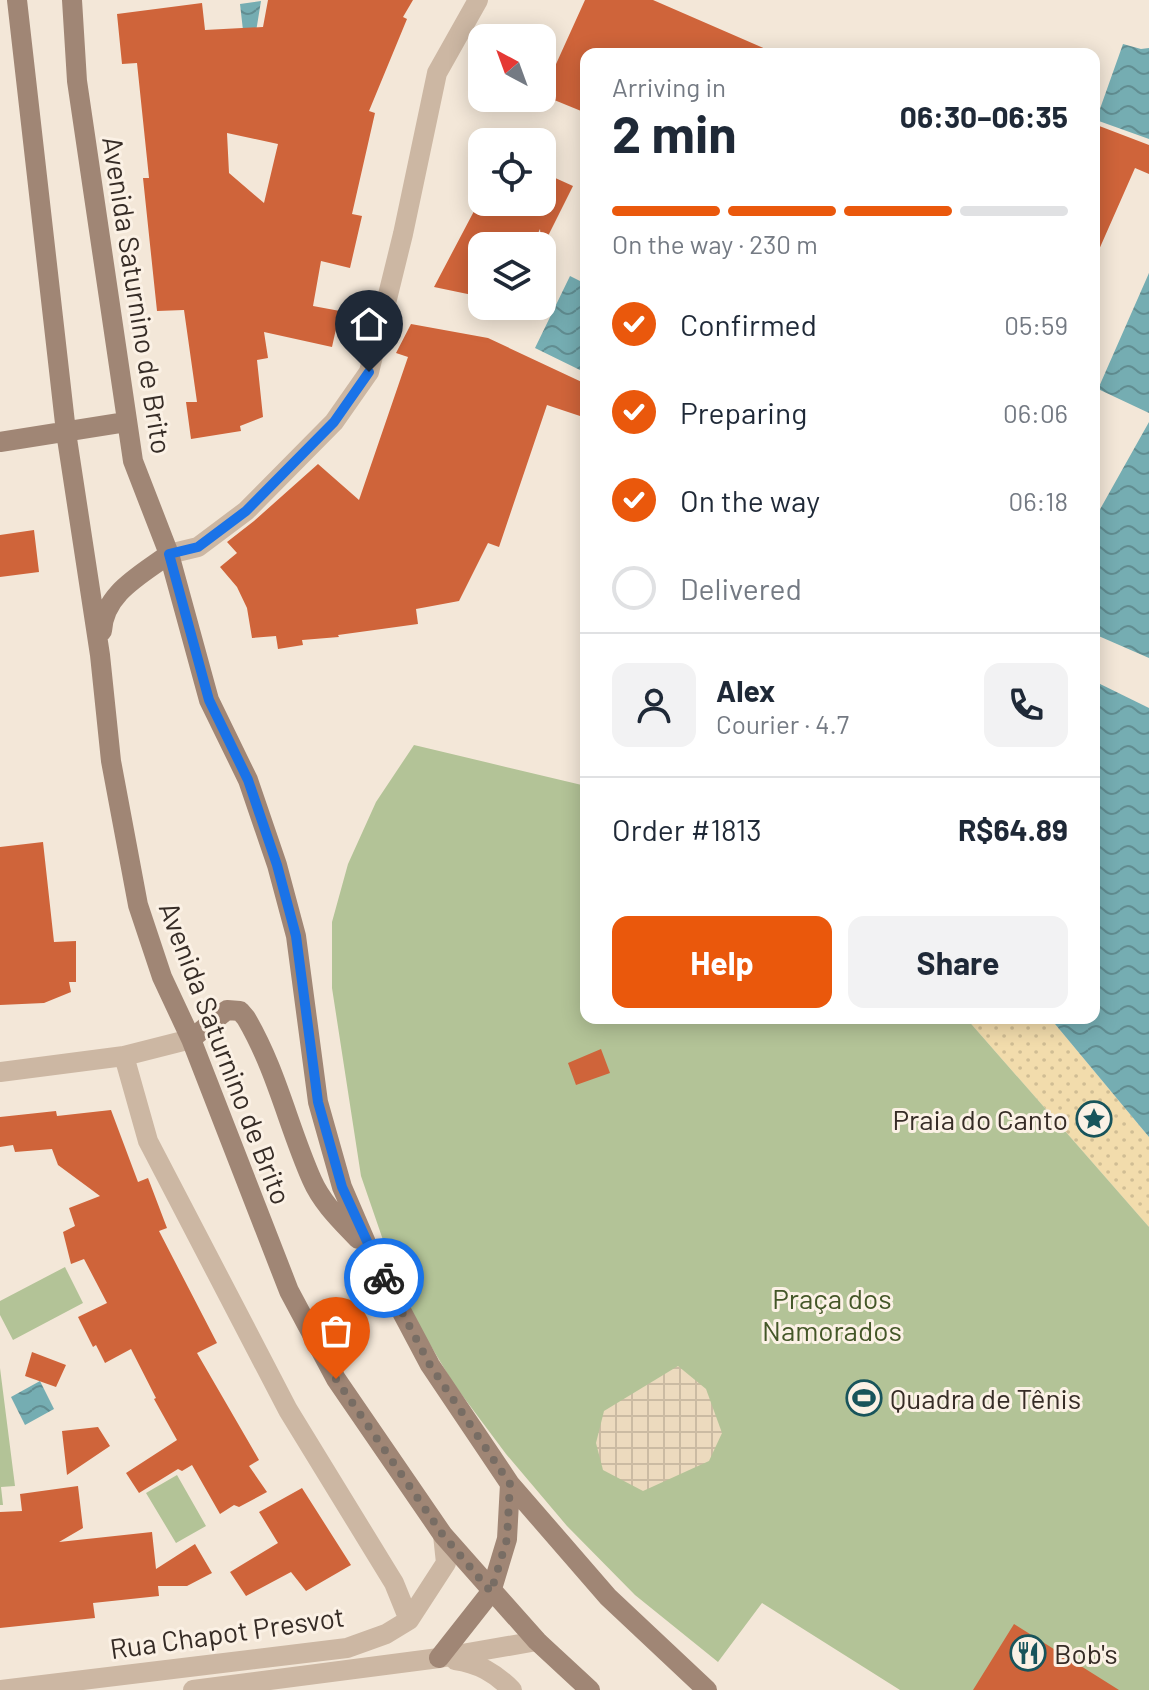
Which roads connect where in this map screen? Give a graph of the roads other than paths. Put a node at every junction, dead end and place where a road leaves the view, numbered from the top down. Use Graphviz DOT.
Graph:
graph roads {
  1 [pos="17,0"];
  2 [pos="72,0"];
  3 [pos="478,0"];
  4 [pos="126,422"];
  5 [pos="66,432"];
  6 [pos="0,442"];
  7 [pos="169,554"];
  8 [pos="100,655"];
  9 [pos="191,1039"];
  10 [pos="124,1056"];
  11 [pos="0,1072"];
  12 [pos="370,1252"];
  13 [pos="510,1484"];
  14 [pos="443,1535"];
  15 [pos="491,1592"];
  16 [pos="409,1620"];
  17 [pos="537,1641"];
  18 [pos="439,1658"];
  19 [pos="0,1690"];
  20 [pos="193,1690"];
  21 [pos="512,1690"];
  22 [pos="590,1690"];
  23 [pos="707,1690"];
  1 -- 5 [label="main road, Avenida Saturnino de Brito"];
  2 -- 4 [label="main road, Avenida Saturnino de Brito"];
  3 -- 7 [label="street"];
  4 -- 5 [label="main road"];
  4 -- 7 [label="main road, Avenida Saturnino de Brito"];
  5 -- 6 [label="main road"];
  5 -- 8 [label="main road, Avenida Saturnino de Brito"];
  7 -- 8 [label="main road"];
  7 -- 12 [label="main road, Avenida Saturnino de Brito"];
  8 -- 9 [label="main road, Avenida Saturnino de Brito"];
  9 -- 10 [label="street"];
  9 -- 12 [label="main road"];
  9 -- 14 [label="main road, Avenida Saturnino de Brito"];
  10 -- 11 [label="street"];
  10 -- 16 [label="street"];
  12 -- 13 [label="main road, Avenida Saturnino de Brito"];
  13 -- 15 [label="main road"];
  13 -- 23 [label="main road, Avenida Saturnino de Brito"];
  14 -- 15 [label="main road, Avenida Saturnino de Brito"];
  14 -- 16 [label="street, Rua Chapot Presvot"];
  15 -- 17 [label="main road, Avenida Saturnino de Brito"];
  15 -- 18 [label="main road"];
  16 -- 19 [label="street, Rua Chapot Presvot"];
  17 -- 18 [label="street, Rua Chapot Presvot"];
  17 -- 22 [label="main road, Avenida Saturnino de Brito"];
  18 -- 20 [label="street, Rua Chapot Presvot"];
  18 -- 21 [label="street"];
}
